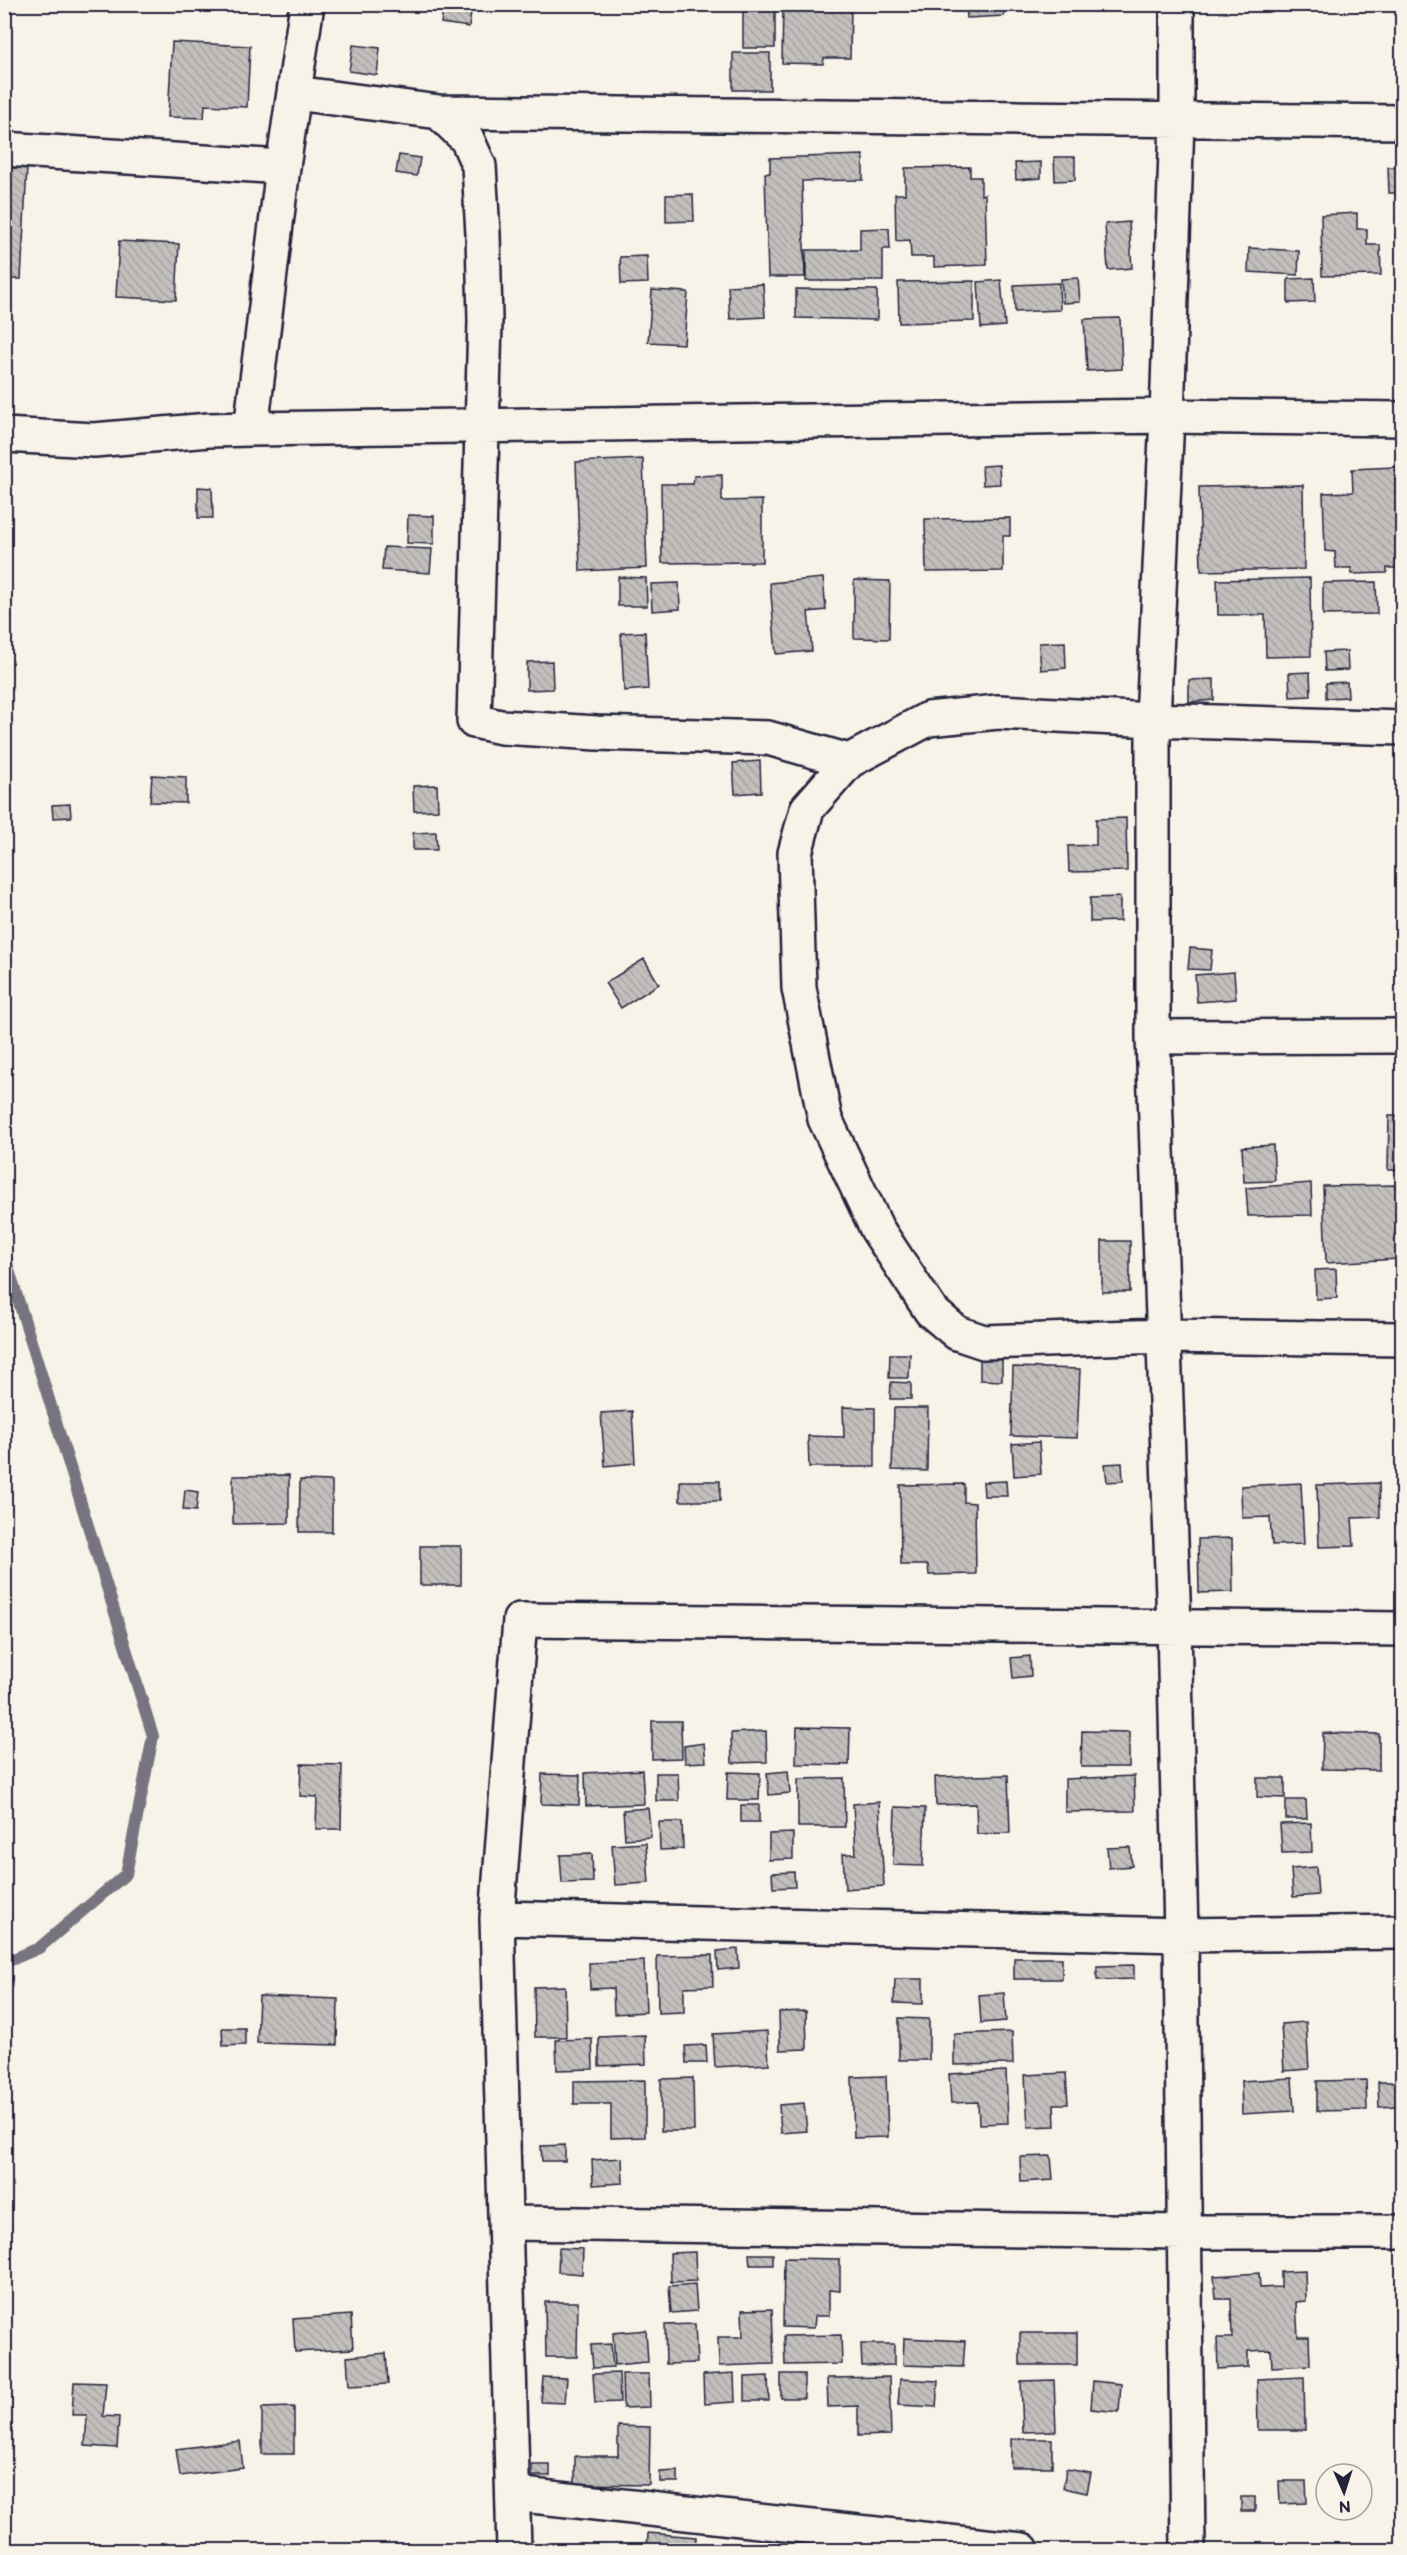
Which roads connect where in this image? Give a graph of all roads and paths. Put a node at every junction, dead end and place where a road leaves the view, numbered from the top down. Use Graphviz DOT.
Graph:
graph roads {
  1 [pos="307,4"];
  2 [pos="1177,4"];
  3 [pos="295,93"];
  4 [pos="439,112"];
  5 [pos="1177,122"];
  6 [pos="1402,122"];
  7 [pos="4,149"];
  8 [pos="283,167"];
  9 [pos="1167,416"];
  10 [pos="1402,419"];
  11 [pos="481,426"];
  12 [pos="250,429"];
  13 [pos="4,435"];
  14 [pos="1153,720"];
  15 [pos="1402,728"];
  16 [pos="849,761"];
  17 [pos="1402,1035"];
  18 [pos="1154,1037"];
  19 [pos="1162,1336"];
  20 [pos="1402,1339"];
  21 [pos="1174,1625"];
  22 [pos="1402,1629"];
  23 [pos="497,1918"];
  24 [pos="1402,1932"];
  25 [pos="1181,1935"];
  26 [pos="507,2223"];
  27 [pos="1184,2232"];
  28 [pos="1402,2232"];
  29 [pos="514,2494"];
  30 [pos="514,2550"];
  31 [pos="1022,2550"];
  32 [pos="1188,2550"];
  1 -- 3 [label="street"];
  2 -- 5 [label="street"];
  3 -- 4 [label="street"];
  3 -- 8 [label="street"];
  4 -- 5 [label="street"];
  4 -- 11 [label="street"];
  5 -- 6 [label="street"];
  5 -- 9 [label="street"];
  7 -- 8 [label="street"];
  8 -- 12 [label="street"];
  9 -- 10 [label="street"];
  9 -- 11 [label="street"];
  9 -- 14 [label="street"];
  11 -- 12 [label="street"];
  11 -- 16 [label="street"];
  12 -- 13 [label="street"];
  14 -- 15 [label="street"];
  14 -- 16 [label="street"];
  14 -- 18 [label="street"];
  16 -- 19 [label="street"];
  17 -- 18 [label="street"];
  18 -- 19 [label="street"];
  19 -- 20 [label="street"];
  19 -- 21 [label="street"];
  21 -- 22 [label="street"];
  21 -- 23 [label="street"];
  21 -- 25 [label="street"];
  23 -- 25 [label="street"];
  23 -- 26 [label="street"];
  24 -- 25 [label="street"];
  25 -- 27 [label="street"];
  26 -- 27 [label="street"];
  26 -- 29 [label="street"];
  27 -- 28 [label="street"];
  27 -- 32 [label="street"];
  29 -- 30 [label="street"];
  29 -- 31 [label="street"];
}
